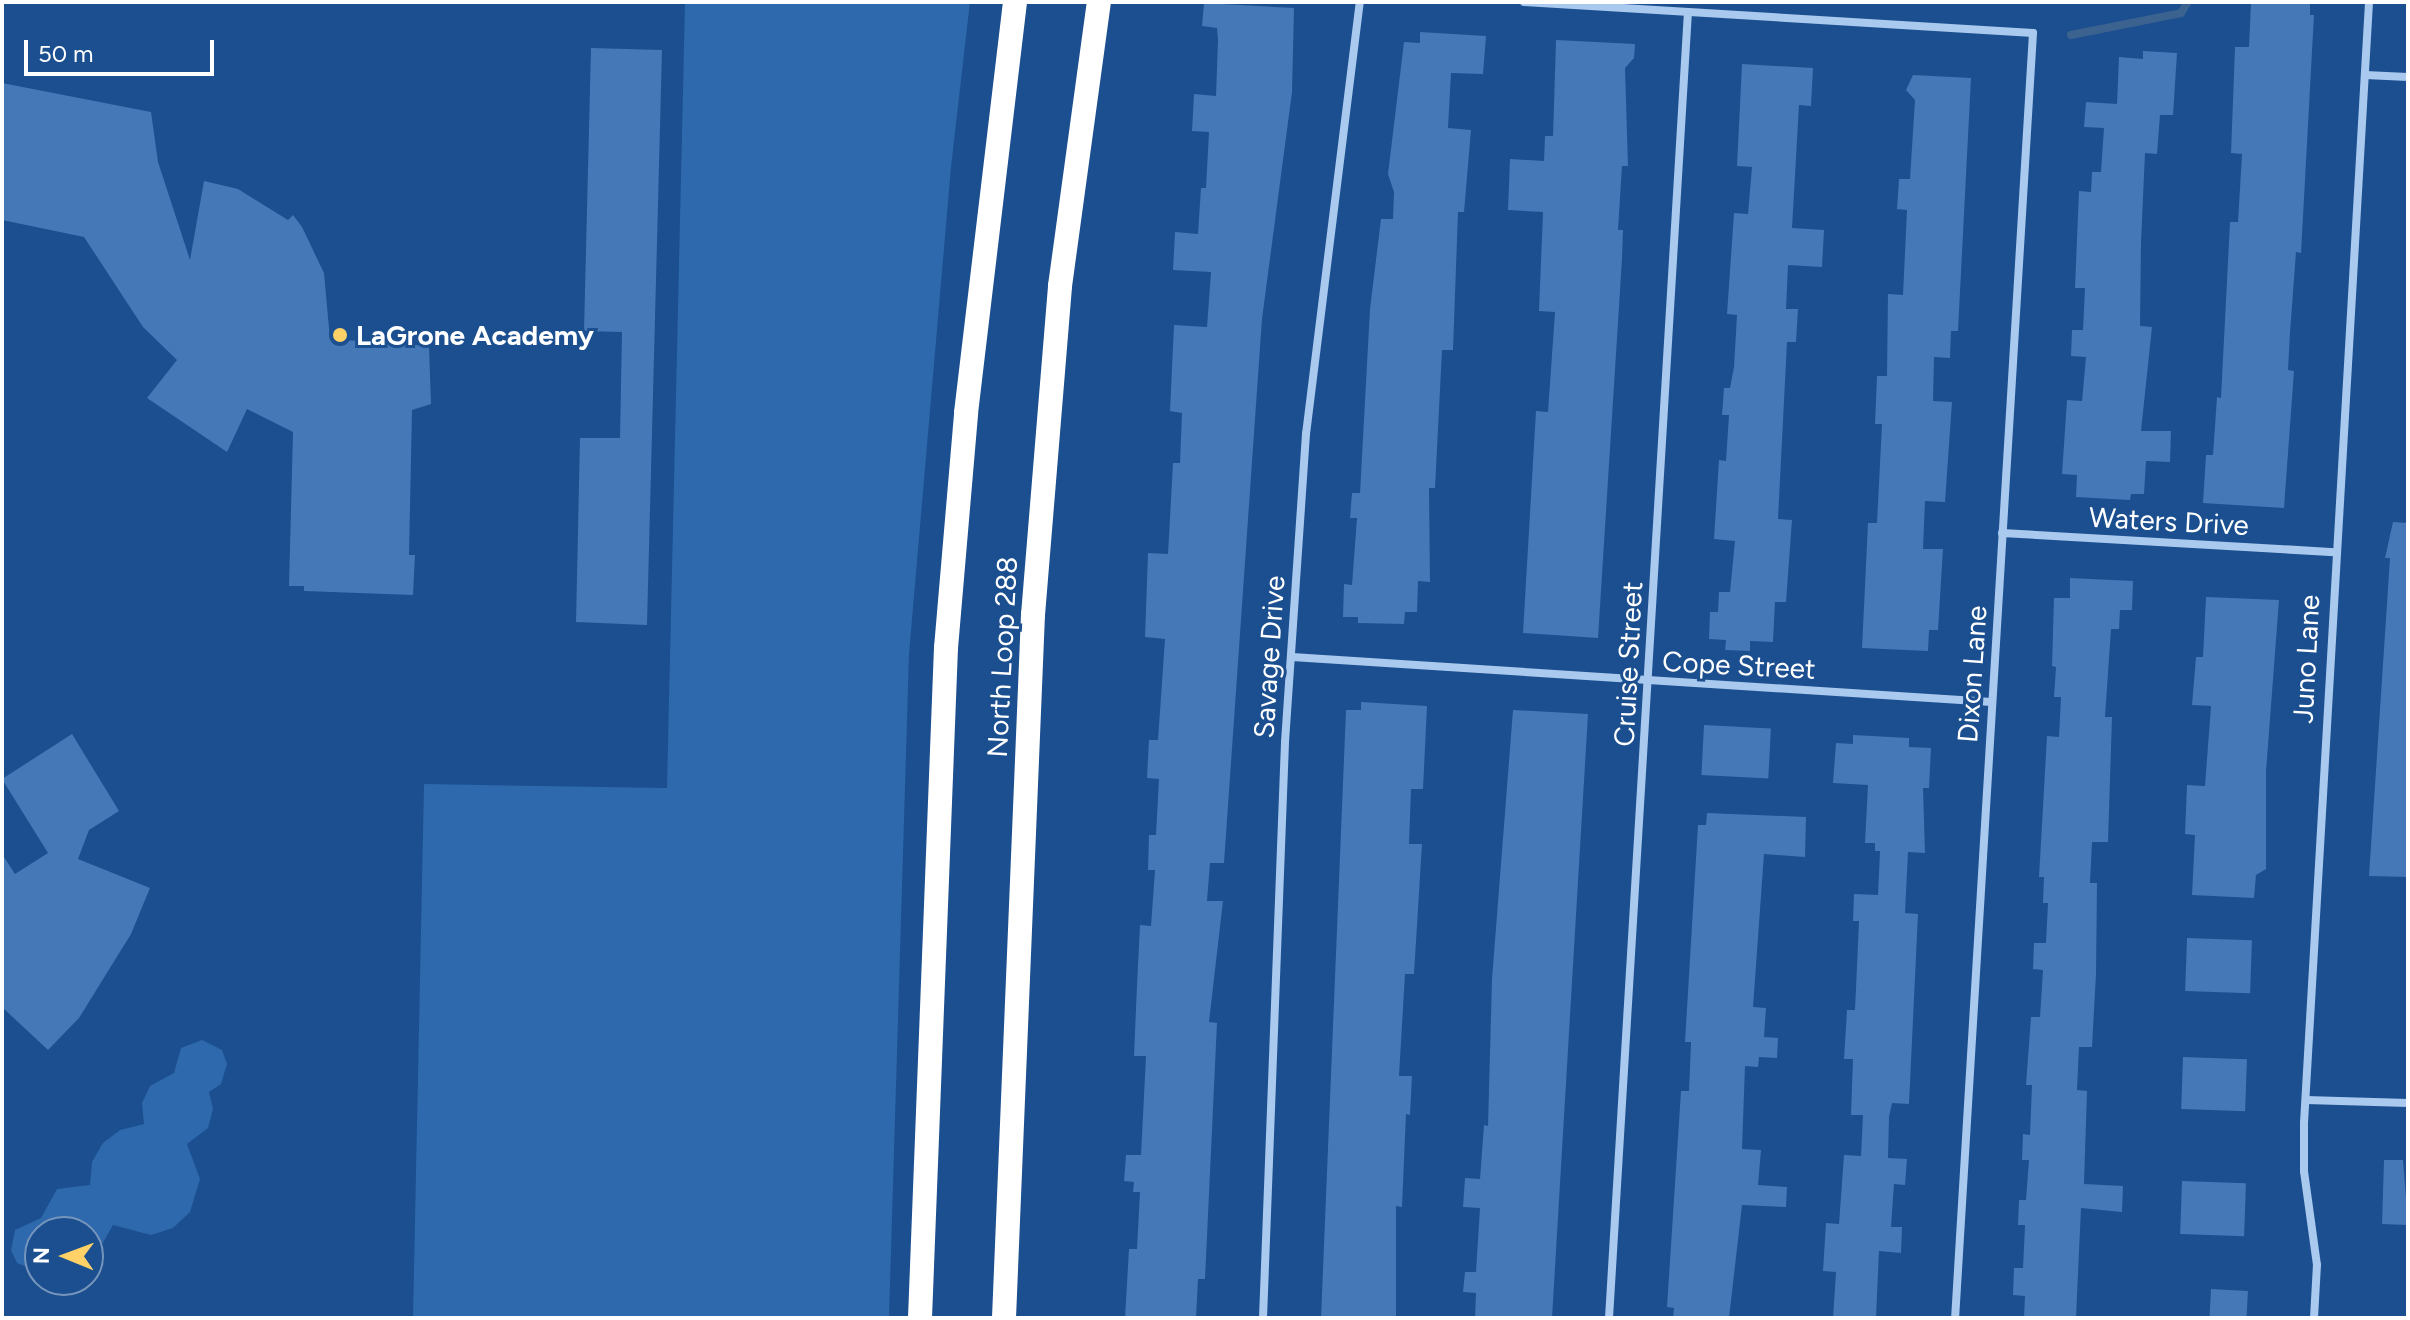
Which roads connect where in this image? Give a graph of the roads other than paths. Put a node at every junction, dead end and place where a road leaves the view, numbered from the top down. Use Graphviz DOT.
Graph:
graph roads {
  1 [pos="1015,2"];
  2 [pos="1099,2"];
  3 [pos="1360,2"];
  4 [pos="1524,2"];
  5 [pos="2369,2"];
  6 [pos="1688,12"];
  7 [pos="2365,75"];
  8 [pos="2408,77"];
  9 [pos="2002,533"];
  10 [pos="2334,552"];
  11 [pos="1292,657"];
  12 [pos="1649,682"];
  13 [pos="1992,702"];
  14 [pos="2306,1100"];
  15 [pos="2408,1103"];
  16 [pos="920,1318"];
  17 [pos="1004,1318"];
  18 [pos="1263,1318"];
  19 [pos="1609,1318"];
  20 [pos="1955,1318"];
  21 [pos="2314,1318"];
  1 -- 16 [label="highway, North Loop 288"];
  2 -- 17 [label="highway, North Loop 288"];
  3 -- 11 [label="street, Savage Drive"];
  4 -- 6 [label="street"];
  5 -- 7 [label="street, Juno Lane"];
  6 -- 9 [label="street, Dixon Lane"];
  6 -- 12 [label="street, Cruise Street"];
  7 -- 8 [label="street"];
  7 -- 10 [label="street, Juno Lane"];
  9 -- 10 [label="street, Waters Drive"];
  9 -- 13 [label="street, Dixon Lane"];
  10 -- 14 [label="street, Juno Lane"];
  11 -- 12 [label="street, Cope Street"];
  11 -- 18 [label="street, Savage Drive"];
  12 -- 13 [label="street, Cope Street"];
  12 -- 19 [label="street, Cruise Street"];
  13 -- 20 [label="street, Dixon Lane"];
  14 -- 15 [label="street"];
  14 -- 21 [label="street, Juno Lane"];
}
